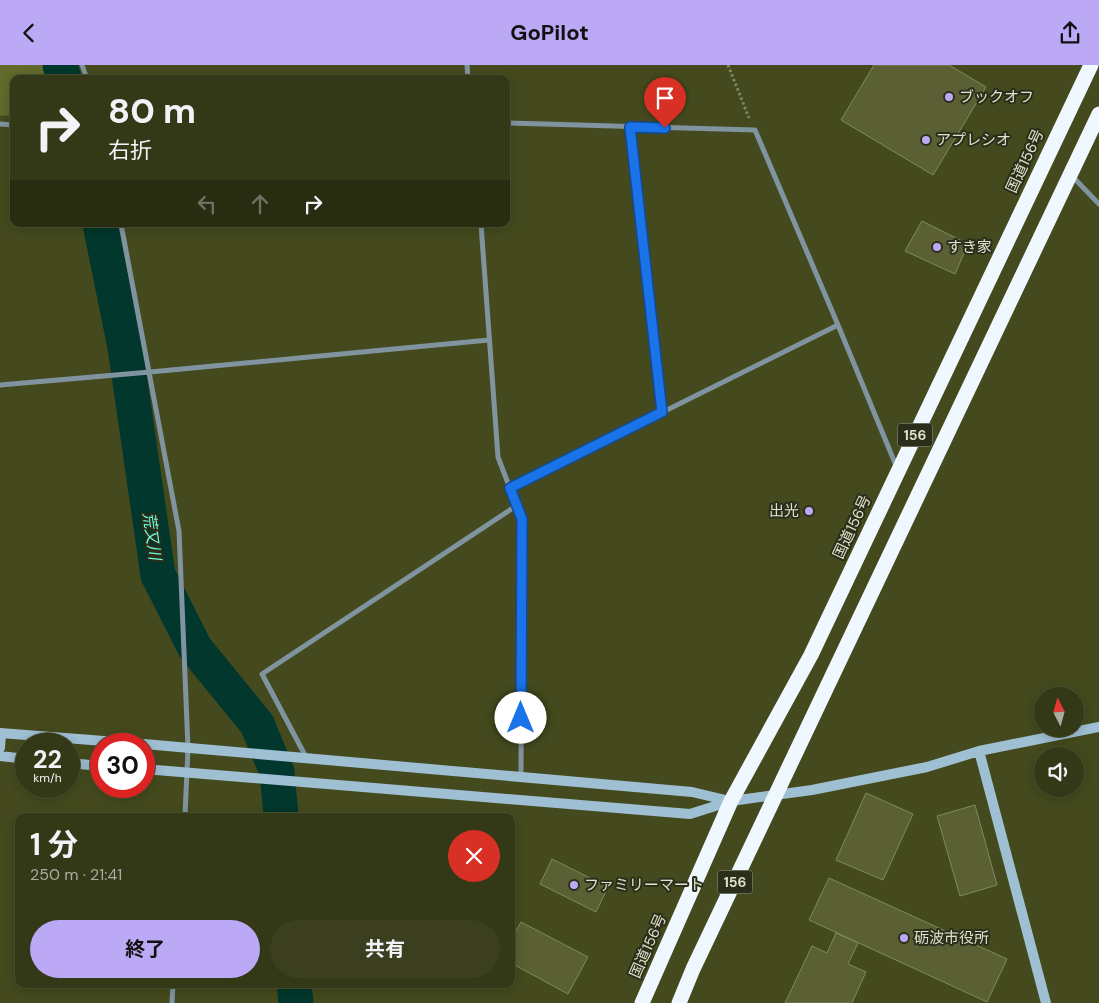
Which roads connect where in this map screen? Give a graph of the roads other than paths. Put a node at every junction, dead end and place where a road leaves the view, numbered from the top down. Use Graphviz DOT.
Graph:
graph roads {
  1 [pos="1091,65"];
  2 [pos="1099,115"];
  3 [pos="510,123"];
  4 [pos="630,127"];
  5 [pos="1070,175"];
  6 [pos="1099,204"];
  7 [pos="122,227"];
  8 [pos="480,227"];
  9 [pos="838,325"];
  10 [pos="489,340"];
  11 [pos="150,372"];
  12 [pos="0,385"];
  13 [pos="662,412"];
  14 [pos="898,471"];
  15 [pos="510,488"];
  16 [pos="516,506"];
  17 [pos="1099,727"];
  18 [pos="0,733"];
  19 [pos="90,740"];
  20 [pos="155,745"];
  21 [pos="0,748"];
  22 [pos="188,748"];
  23 [pos="979,751"];
  24 [pos="0,756"];
  25 [pos="15,758"];
  26 [pos="307,758"];
  27 [pos="155,770"];
  28 [pos="187,773"];
  29 [pos="521,777"];
  30 [pos="777,795"];
  31 [pos="731,801"];
  32 [pos="184,813"];
  33 [pos="174,988"];
  34 [pos="172,1003"];
  35 [pos="642,1003"];
  36 [pos="679,1003"];
  37 [pos="1046,1003"];
  1 -- 14 [label="highway, 国道156号 / 156"];
  2 -- 5 [label="highway, 156"];
  3 -- 4 [label="street"];
  4 -- 9 [label="street"];
  4 -- 13 [label="street"];
  5 -- 6 [label="street"];
  5 -- 30 [label="highway, 156"];
  7 -- 11 [label="street"];
  8 -- 10 [label="street"];
  9 -- 13 [label="street"];
  9 -- 14 [label="street"];
  10 -- 11 [label="street"];
  10 -- 15 [label="street"];
  11 -- 12 [label="street"];
  11 -- 22 [label="street"];
  13 -- 15 [label="street"];
  14 -- 31 [label="highway, 国道156号 / 156"];
  15 -- 16 [label="street"];
  16 -- 26 [label="street"];
  16 -- 29 [label="street"];
  17 -- 23 [label="street"];
  18 -- 19 [label="street"];
  18 -- 21 [label="street"];
  20 -- 22 [label="street"];
  22 -- 26 [label="street"];
  22 -- 28 [label="street"];
  23 -- 30 [label="street"];
  23 -- 37 [label="street"];
  24 -- 25 [label="street"];
  26 -- 29 [label="street"];
  27 -- 28 [label="street"];
  28 -- 31 [label="street"];
  28 -- 32 [label="street"];
  29 -- 31 [label="street"];
  30 -- 31 [label="street"];
  30 -- 36 [label="highway, 156"];
  31 -- 35 [label="highway, 国道156号 / 156"];
  33 -- 34 [label="street"];
}
